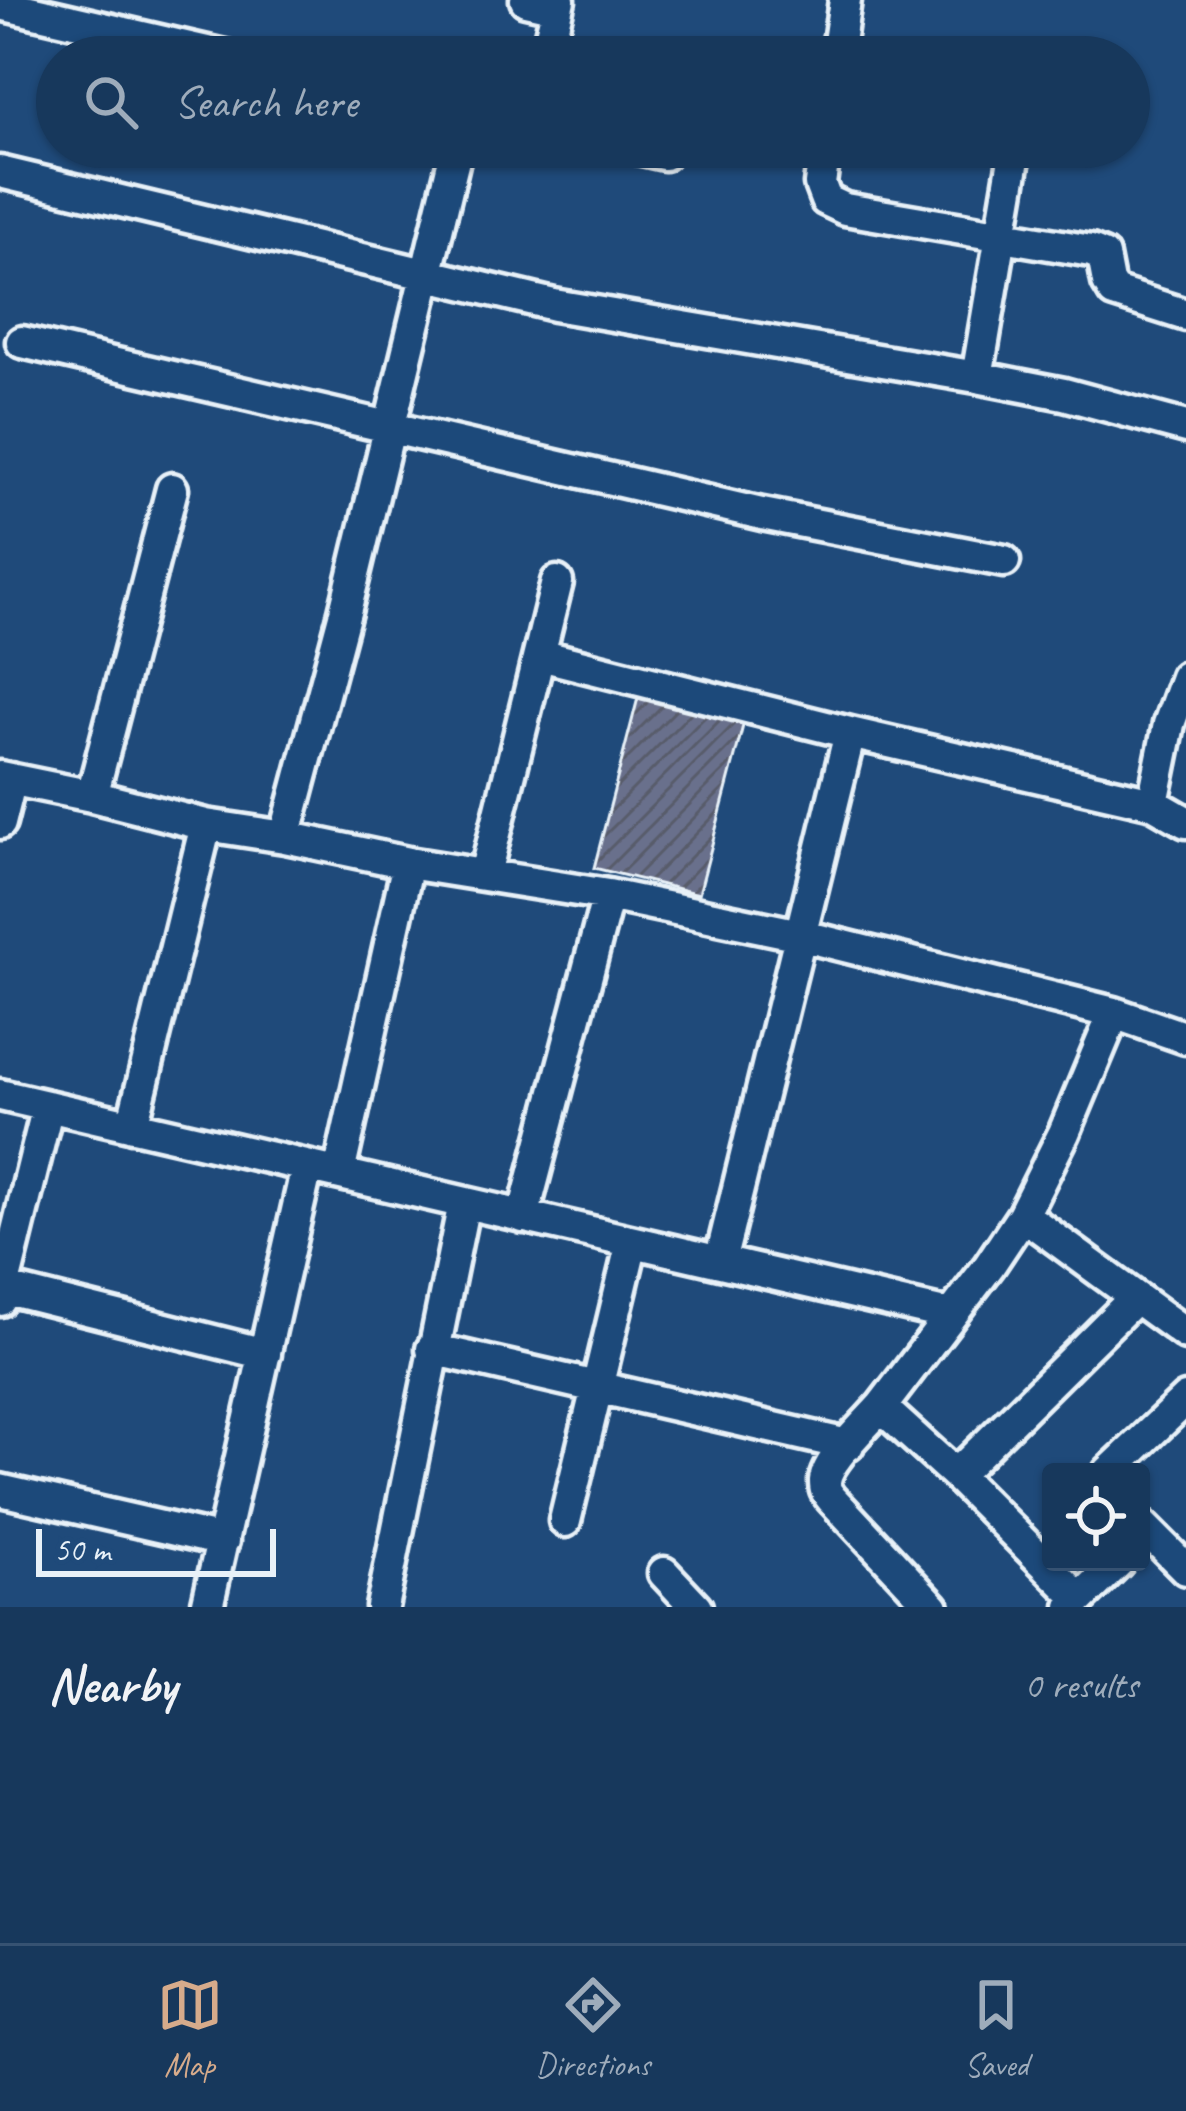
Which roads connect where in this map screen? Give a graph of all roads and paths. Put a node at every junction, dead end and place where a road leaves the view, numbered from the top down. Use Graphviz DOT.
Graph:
graph roads {
  1 [pos="526,0"];
  2 [pos="845,0"];
  3 [pos="558,3"];
  4 [pos="2,13"];
  5 [pos="114,15"];
  6 [pos="172,36"];
  7 [pos="551,36"];
  8 [pos="840,36"];
  9 [pos="453,168"];
  10 [pos="822,168"];
  11 [pos="1013,168"];
  12 [pos="0,172"];
  13 [pos="1002,235"];
  14 [pos="428,274"];
  15 [pos="1186,315"];
  16 [pos="22,342"];
  17 [pos="977,377"];
  18 [pos="1186,427"];
  19 [pos="389,428"];
  20 [pos="172,489"];
  21 [pos="1004,561"];
  22 [pos="557,582"];
  23 [pos="540,655"];
  24 [pos="1186,677"];
  25 [pos="850,733"];
  26 [pos="6,778"];
  27 [pos="92,796"];
  28 [pos="1153,803"];
  29 [pos="1186,822"];
  30 [pos="0,823"];
  31 [pos="206,825"];
  32 [pos="285,837"];
  33 [pos="408,863"];
  34 [pos="485,874"];
  35 [pos="608,895"];
  36 [pos="800,935"];
  37 [pos="1114,1012"];
  38 [pos="1186,1038"];
  39 [pos="0,1095"];
  40 [pos="48,1106"];
  41 [pos="133,1126"];
  42 [pos="307,1167"];
  43 [pos="339,1173"];
  44 [pos="464,1203"];
  45 [pos="1023,1215"];
  46 [pos="523,1216"];
  47 [pos="632,1242"];
  48 [pos="6,1251"];
  49 [pos="720,1262"];
  50 [pos="2,1294"];
  51 [pos="1135,1298"];
  52 [pos="950,1316"];
  53 [pos="1186,1334"];
  54 [pos="432,1349"];
  55 [pos="266,1354"];
  56 [pos="598,1389"];
  57 [pos="1186,1399"];
  58 [pos="881,1407"];
  59 [pos="848,1445"];
  60 [pos="1118,1463"];
  61 [pos="956,1475"];
  62 [pos="0,1490"];
  63 [pos="565,1521"];
  64 [pos="1040,1537"];
  65 [pos="1150,1537"];
  66 [pos="224,1541"];
  67 [pos="1186,1569"];
  68 [pos="1109,1571"];
  69 [pos="664,1573"];
  70 [pos="1076,1603"];
  71 [pos="207,1607"];
  72 [pos="382,1607"];
  73 [pos="695,1607"];
  74 [pos="933,1607"];
  1 -- 3 [label="street"];
  2 -- 8 [label="street"];
  3 -- 7 [label="street"];
  4 -- 5 [label="street"];
  5 -- 6 [label="street"];
  9 -- 14 [label="street"];
  10 -- 13 [label="street"];
  11 -- 13 [label="street"];
  12 -- 14 [label="street"];
  13 -- 15 [label="street"];
  13 -- 17 [label="street"];
  14 -- 17 [label="street"];
  14 -- 19 [label="street"];
  16 -- 19 [label="street"];
  17 -- 18 [label="street"];
  19 -- 21 [label="street"];
  19 -- 32 [label="street"];
  20 -- 27 [label="street"];
  22 -- 23 [label="street"];
  23 -- 25 [label="street"];
  23 -- 34 [label="street"];
  24 -- 28 [label="street"];
  25 -- 28 [label="street"];
  25 -- 36 [label="street"];
  26 -- 27 [label="street"];
  26 -- 30 [label="street"];
  27 -- 31 [label="street"];
  28 -- 29 [label="street"];
  31 -- 32 [label="street"];
  31 -- 41 [label="street"];
  32 -- 33 [label="street"];
  33 -- 34 [label="street"];
  33 -- 43 [label="street"];
  34 -- 35 [label="street"];
  35 -- 36 [label="street"];
  35 -- 46 [label="street"];
  36 -- 37 [label="street"];
  36 -- 49 [label="street"];
  37 -- 38 [label="street"];
  37 -- 45 [label="street"];
  39 -- 40 [label="street"];
  40 -- 41 [label="street"];
  40 -- 48 [label="street"];
  41 -- 42 [label="street"];
  42 -- 43 [label="street"];
  42 -- 55 [label="street"];
  43 -- 44 [label="street"];
  44 -- 46 [label="street"];
  44 -- 54 [label="street"];
  45 -- 51 [label="street"];
  45 -- 52 [label="street"];
  46 -- 47 [label="street"];
  47 -- 49 [label="street"];
  47 -- 56 [label="street"];
  48 -- 50 [label="street"];
  49 -- 52 [label="street"];
  50 -- 55 [label="street"];
  51 -- 53 [label="street"];
  51 -- 61 [label="street"];
  52 -- 58 [label="street"];
  54 -- 56 [label="street"];
  54 -- 72 [label="street"];
  55 -- 66 [label="street"];
  56 -- 59 [label="street"];
  56 -- 63 [label="street"];
  57 -- 60 [label="street"];
  58 -- 59 [label="street"];
  58 -- 61 [label="street"];
  59 -- 74 [label="street"];
  61 -- 64 [label="street"];
  62 -- 66 [label="street"];
  64 -- 70 [label="street"];
  65 -- 67 [label="street"];
  66 -- 71 [label="street"];
  68 -- 70 [label="street"];
  69 -- 73 [label="street"];
}
